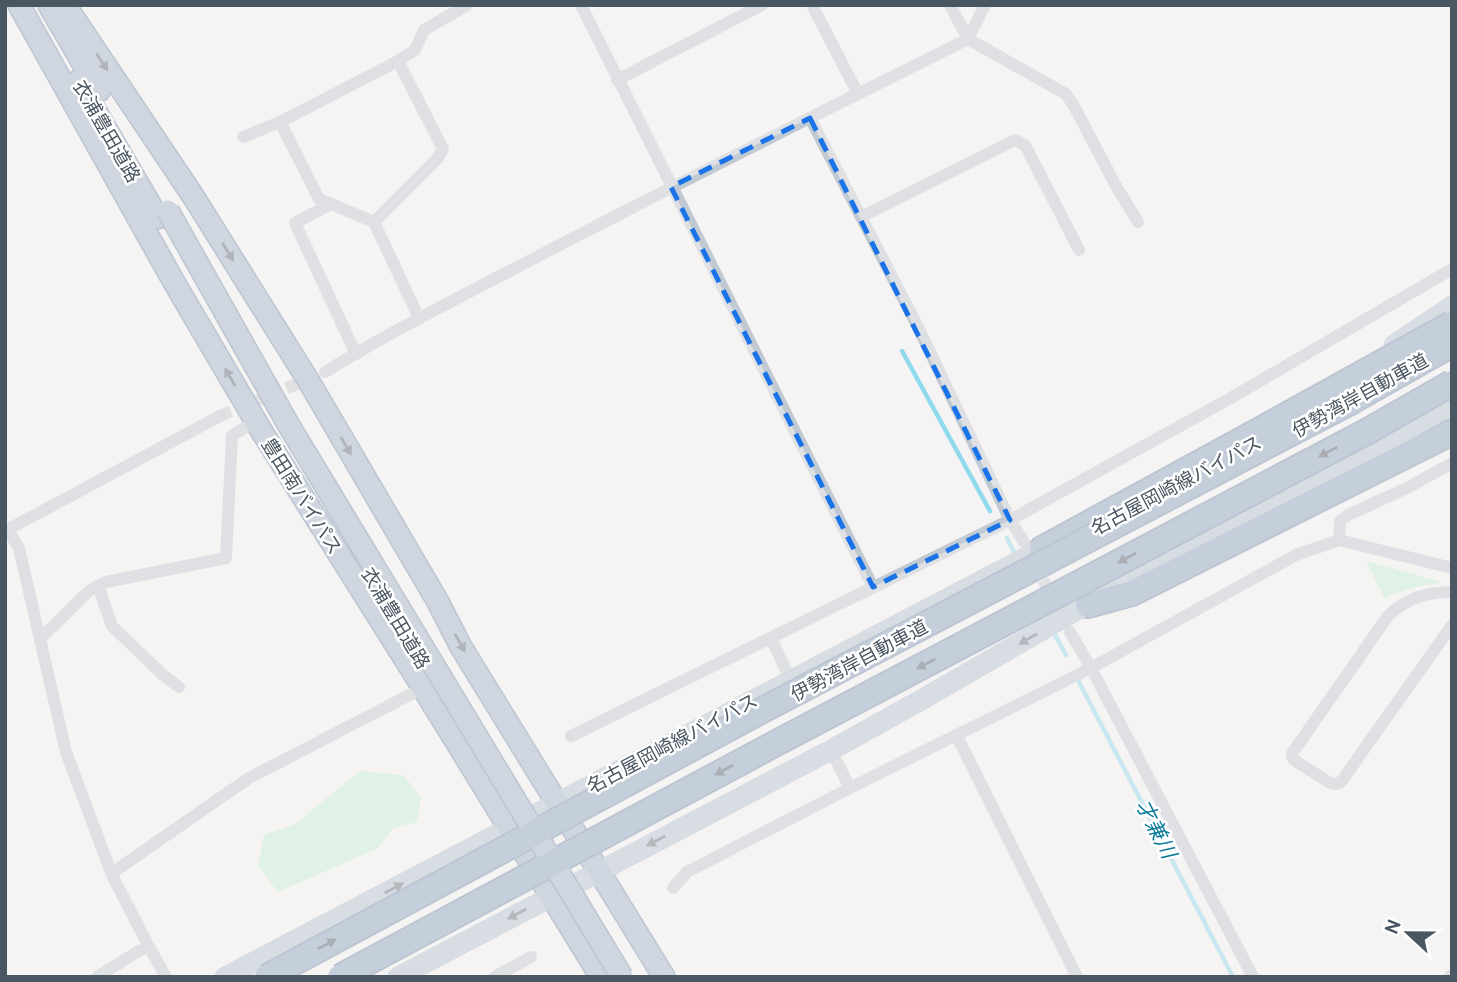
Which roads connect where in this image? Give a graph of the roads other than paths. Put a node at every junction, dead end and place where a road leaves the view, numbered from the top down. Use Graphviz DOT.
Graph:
graph roads {
  1 [pos="19,5"];
  2 [pos="34,5"];
  3 [pos="49,5"];
  4 [pos="65,5"];
  5 [pos="467,5"];
  6 [pos="581,5"];
  7 [pos="762,5"];
  8 [pos="812,5"];
  9 [pos="950,5"];
  10 [pos="985,5"];
  11 [pos="968,39"];
  12 [pos="398,61"];
  13 [pos="617,80"];
  14 [pos="858,94"];
  15 [pos="810,118"];
  16 [pos="280,122"];
  17 [pos="243,137"];
  18 [pos="671,187"];
  19 [pos="331,204"];
  20 [pos="163,214"];
  21 [pos="861,217"];
  22 [pos="374,222"];
  23 [pos="1138,222"];
  24 [pos="1079,250"];
  25 [pos="1452,269"];
  26 [pos="1452,306"];
  27 [pos="419,318"];
  28 [pos="1452,324"];
  29 [pos="1452,332"];
  30 [pos="1452,344"];
  31 [pos="355,354"];
  32 [pos="326,372"];
  33 [pos="1452,383"];
  34 [pos="1452,404"];
  35 [pos="220,416"];
  36 [pos="1452,420"];
  37 [pos="256,421"];
  38 [pos="1452,432"];
  39 [pos="1247,442"];
  40 [pos="1452,463"];
  41 [pos="1271,514"];
  42 [pos="1010,520"];
  43 [pos="7,531"];
  44 [pos="1339,540"];
  45 [pos="1033,545"];
  46 [pos="1452,568"];
  47 [pos="98,586"];
  48 [pos="873,587"];
  49 [pos="1452,592"];
  50 [pos="1088,605"];
  51 [pos="1452,625"];
  52 [pos="1070,632"];
  53 [pos="771,638"];
  54 [pos="40,639"];
  55 [pos="1091,668"];
  56 [pos="791,681"];
  57 [pos="179,687"];
  58 [pos="423,688"];
  59 [pos="571,736"];
  60 [pos="957,736"];
  61 [pos="831,750"];
  62 [pos="850,788"];
  63 [pos="557,803"];
  64 [pos="509,828"];
  65 [pos="599,871"];
  66 [pos="112,873"];
  67 [pos="673,888"];
  68 [pos="551,896"];
  69 [pos="149,947"];
  70 [pos="531,957"];
  71 [pos="97,977"];
  72 [pos="166,977"];
  73 [pos="225,977"];
  74 [pos="267,977"];
  75 [pos="340,977"];
  76 [pos="398,977"];
  77 [pos="494,977"];
  78 [pos="601,977"];
  79 [pos="612,977"];
  80 [pos="622,977"];
  81 [pos="664,977"];
  82 [pos="1077,977"];
  83 [pos="1253,977"];
  37 -- 1 [label="highway, 豊田南バイパス, one-way"];
  2 -- 20 [label="highway, 衣浦豊田道路"];
  3 -- 20 [label="highway, 衣浦豊田道路"];
  4 -- 63 [label="highway, one-way"];
  5 -- 12 [label="street"];
  6 -- 13 [label="street"];
  7 -- 13 [label="street"];
  8 -- 14 [label="street"];
  9 -- 11 [label="street"];
  10 -- 11 [label="street"];
  11 -- 14 [label="street"];
  11 -- 23 [label="street"];
  12 -- 16 [label="street"];
  12 -- 22 [label="street"];
  13 -- 18 [label="street"];
  14 -- 15 [label="street"];
  15 -- 18 [label="street"];
  15 -- 21 [label="street"];
  16 -- 17 [label="street"];
  16 -- 19 [label="street"];
  18 -- 27 [label="street"];
  18 -- 48 [label="street"];
  19 -- 22 [label="street"];
  19 -- 31 [label="street"];
  20 -- 79 [label="highway, 衣浦豊田道路, bridge"];
  20 -- 80 [label="highway, 衣浦豊田道路, bridge"];
  21 -- 24 [label="street"];
  21 -- 42 [label="street"];
  22 -- 27 [label="street"];
  25 -- 42 [label="street"];
  26 -- 39 [label="main road"];
  27 -- 31 [label="street"];
  28 -- 39 [label="highway, bridge"];
  29 -- 39 [label="main road, 名古屋岡崎線バイパス"];
  74 -- 30 [label="highway, 伊勢湾岸自動車道, one-way, bridge"];
  31 -- 32 [label="street"];
  33 -- 75 [label="highway, 伊勢湾岸自動車道, one-way, bridge"];
  34 -- 41 [label="main road"];
  35 -- 43 [label="street"];
  36 -- 41 [label="main road"];
  37 -- 47 [label="street"];
  37 -- 58 [label="highway, 豊田南バイパス"];
  38 -- 41 [label="highway"];
  39 -- 45 [label="highway"];
  40 -- 44 [label="street"];
  41 -- 50 [label="highway"];
  42 -- 45 [label="street"];
  42 -- 48 [label="street"];
  43 -- 54 [label="street"];
  44 -- 46 [label="street"];
  44 -- 55 [label="street"];
  45 -- 56 [label="main road, 名古屋岡崎線バイパス"];
  47 -- 54 [label="street"];
  47 -- 57 [label="street"];
  48 -- 53 [label="street"];
  49 -- 51 [label="street"];
  50 -- 61 [label="main road, one-way"];
  52 -- 55 [label="street"];
  53 -- 56 [label="street"];
  53 -- 59 [label="street"];
  54 -- 66 [label="street"];
  55 -- 60 [label="street"];
  55 -- 83 [label="street"];
  56 -- 63 [label="main road, 名古屋岡崎線バイパス"];
  58 -- 64 [label="highway, 豊田南バイパス"];
  58 -- 66 [label="street"];
  60 -- 62 [label="street"];
  60 -- 82 [label="street"];
  61 -- 62 [label="street"];
  61 -- 65 [label="main road, one-way"];
  62 -- 67 [label="street"];
  63 -- 64 [label="main road, 名古屋岡崎線バイパス"];
  63 -- 65 [label="highway"];
  64 -- 68 [label="highway, 豊田南バイパス"];
  73 -- 64 [label="main road, 名古屋岡崎線バイパス, one-way"];
  65 -- 68 [label="main road"];
  65 -- 81 [label="highway"];
  66 -- 69 [label="street"];
  68 -- 76 [label="main road, one-way"];
  68 -- 78 [label="highway, 豊田南バイパス"];
  69 -- 71 [label="street"];
  69 -- 72 [label="street"];
  70 -- 77 [label="street"];
}
